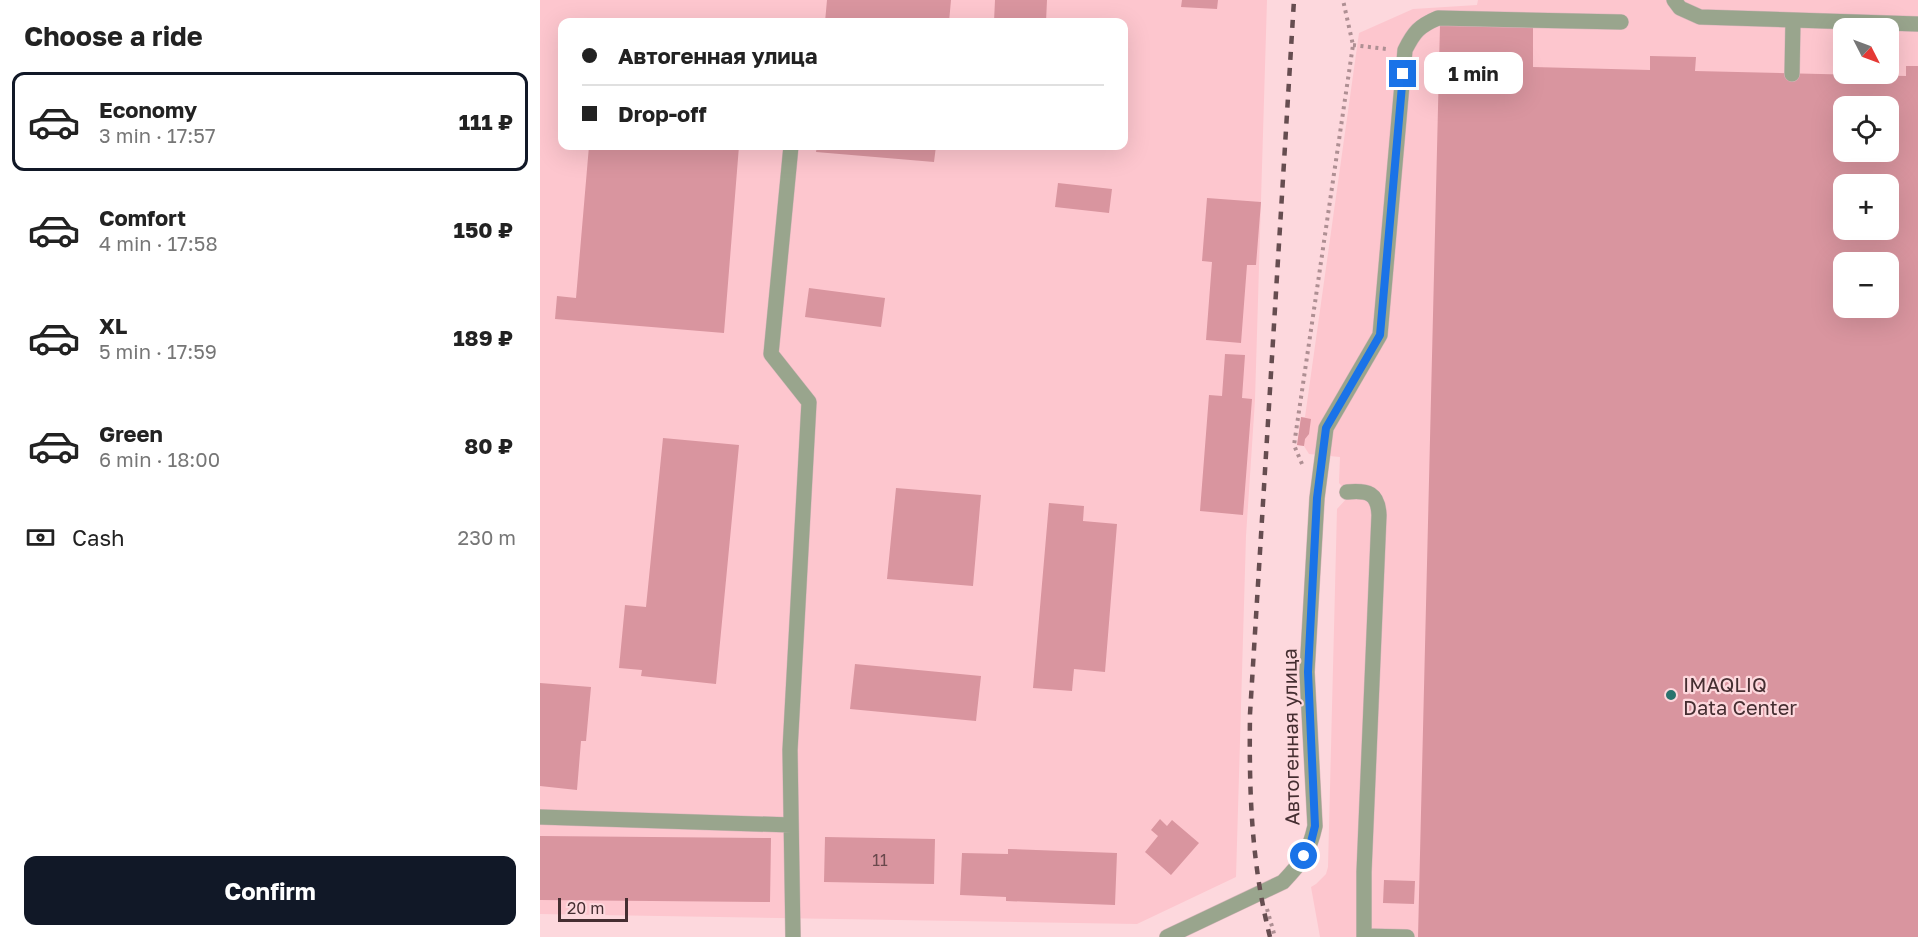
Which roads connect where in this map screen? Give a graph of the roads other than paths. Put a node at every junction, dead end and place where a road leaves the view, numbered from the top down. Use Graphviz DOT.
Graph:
graph roads {
  1 [pos="1674,0"];
  2 [pos="1793,20"];
  3 [pos="1621,22"];
  4 [pos="1918,24"];
  5 [pos="1792,74"];
  6 [pos="790,150"];
  7 [pos="1347,492"];
  8 [pos="540,817"];
  9 [pos="791,825"];
  10 [pos="1364,936"];
  11 [pos="793,937"];
  12 [pos="1167,937"];
  13 [pos="1407,937"];
  1 -- 2 [label="street"];
  2 -- 4 [label="street"];
  2 -- 5 [label="street"];
  3 -- 12 [label="street, Автогенная улица"];
  6 -- 9 [label="street"];
  7 -- 10 [label="street"];
  8 -- 9 [label="street"];
  9 -- 11 [label="street"];
  10 -- 13 [label="street"];
}
